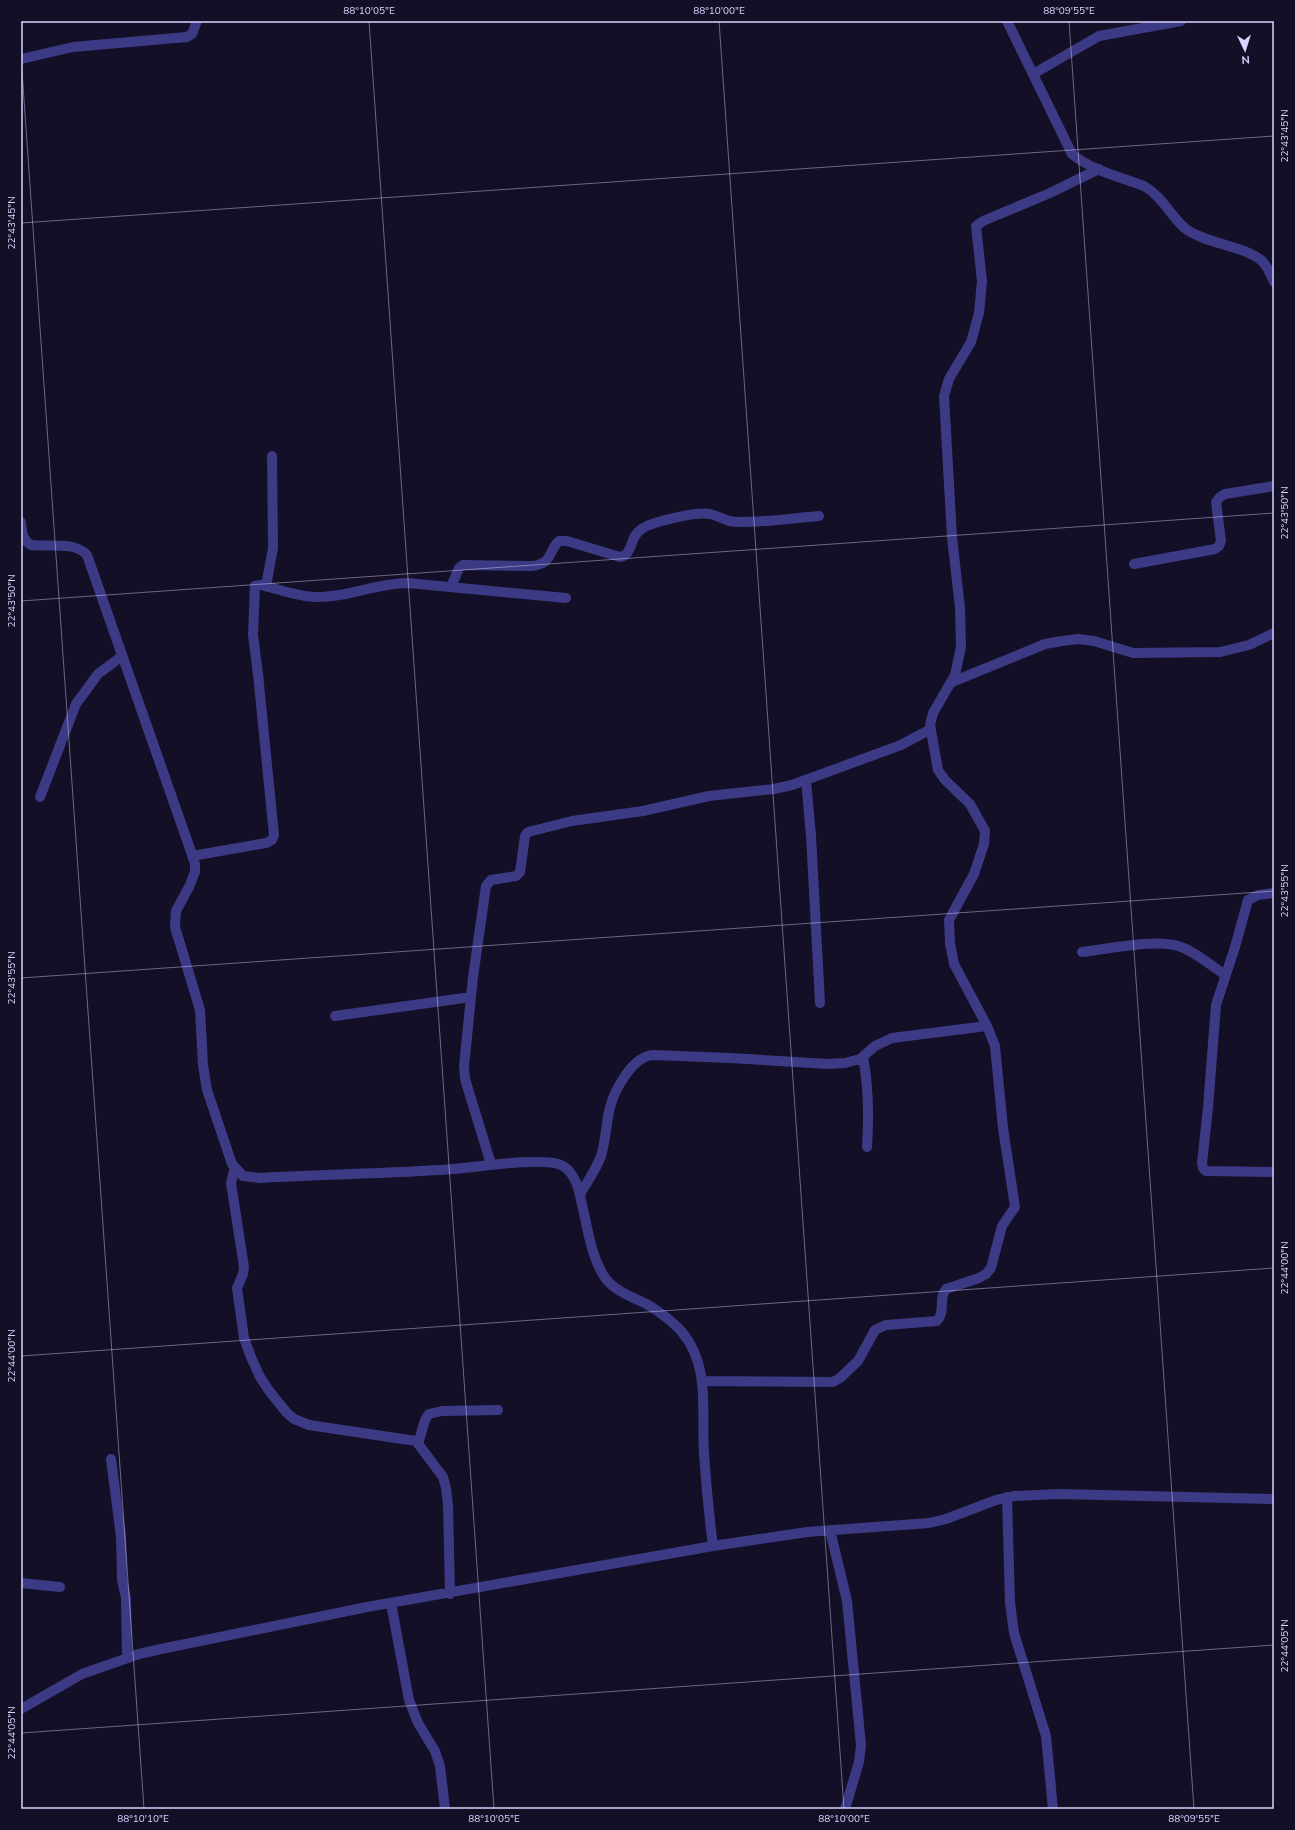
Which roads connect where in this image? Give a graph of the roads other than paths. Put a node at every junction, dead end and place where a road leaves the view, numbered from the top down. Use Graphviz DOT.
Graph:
graph roads {
  1 [pos="197,21"];
  2 [pos="1007,21"];
  3 [pos="1181,21"];
  4 [pos="21,59"];
  5 [pos="1033,74"];
  6 [pos="1099,169"];
  7 [pos="1274,282"];
  8 [pos="272,456"];
  9 [pos="1274,486"];
  10 [pos="819,516"];
  11 [pos="21,522"];
  12 [pos="1134,564"];
  13 [pos="266,586"];
  14 [pos="451,587"];
  15 [pos="566,598"];
  16 [pos="1274,633"];
  17 [pos="122,656"];
  18 [pos="952,682"];
  19 [pos="931,729"];
  20 [pos="806,780"];
  21 [pos="40,797"];
  22 [pos="192,856"];
  23 [pos="1274,893"];
  24 [pos="1082,952"];
  25 [pos="1225,975"];
  26 [pos="471,997"];
  27 [pos="820,1003"];
  28 [pos="334,1016"];
  29 [pos="987,1026"];
  30 [pos="863,1057"];
  31 [pos="867,1147"];
  32 [pos="491,1164"];
  33 [pos="235,1167"];
  34 [pos="1274,1172"];
  35 [pos="580,1194"];
  36 [pos="703,1381"];
  37 [pos="498,1410"];
  38 [pos="418,1444"];
  39 [pos="111,1459"];
  40 [pos="1007,1497"];
  41 [pos="1274,1499"];
  42 [pos="830,1530"];
  43 [pos="713,1546"];
  44 [pos="21,1584"];
  45 [pos="60,1587"];
  46 [pos="450,1594"];
  47 [pos="391,1603"];
  48 [pos="127,1658"];
  49 [pos="21,1709"];
  50 [pos="445,1809"];
  51 [pos="845,1809"];
  52 [pos="1053,1809"];
  1 -- 4 [label="street"];
  2 -- 5 [label="street"];
  3 -- 5 [label="street"];
  5 -- 6 [label="street"];
  6 -- 7 [label="street"];
  6 -- 18 [label="street"];
  8 -- 13 [label="street"];
  9 -- 12 [label="street"];
  10 -- 14 [label="street"];
  11 -- 17 [label="street"];
  13 -- 14 [label="street"];
  13 -- 22 [label="street"];
  14 -- 15 [label="street"];
  16 -- 18 [label="street"];
  17 -- 21 [label="street"];
  17 -- 22 [label="street"];
  18 -- 19 [label="street"];
  19 -- 20 [label="street"];
  19 -- 29 [label="street"];
  20 -- 26 [label="street"];
  20 -- 27 [label="street"];
  22 -- 33 [label="street"];
  23 -- 25 [label="street"];
  24 -- 25 [label="street"];
  25 -- 34 [label="street"];
  26 -- 28 [label="street"];
  26 -- 32 [label="street"];
  29 -- 30 [label="street"];
  29 -- 36 [label="street"];
  30 -- 31 [label="street"];
  30 -- 35 [label="street"];
  32 -- 33 [label="street"];
  32 -- 35 [label="street"];
  33 -- 38 [label="street"];
  35 -- 36 [label="street"];
  36 -- 43 [label="street"];
  37 -- 38 [label="street"];
  38 -- 46 [label="street"];
  39 -- 48 [label="street"];
  40 -- 41 [label="street"];
  40 -- 42 [label="street"];
  40 -- 52 [label="street"];
  42 -- 43 [label="street"];
  42 -- 51 [label="street"];
  43 -- 46 [label="street"];
  44 -- 45 [label="street"];
  46 -- 47 [label="street"];
  47 -- 48 [label="street"];
  47 -- 50 [label="street"];
  48 -- 49 [label="street"];
}
